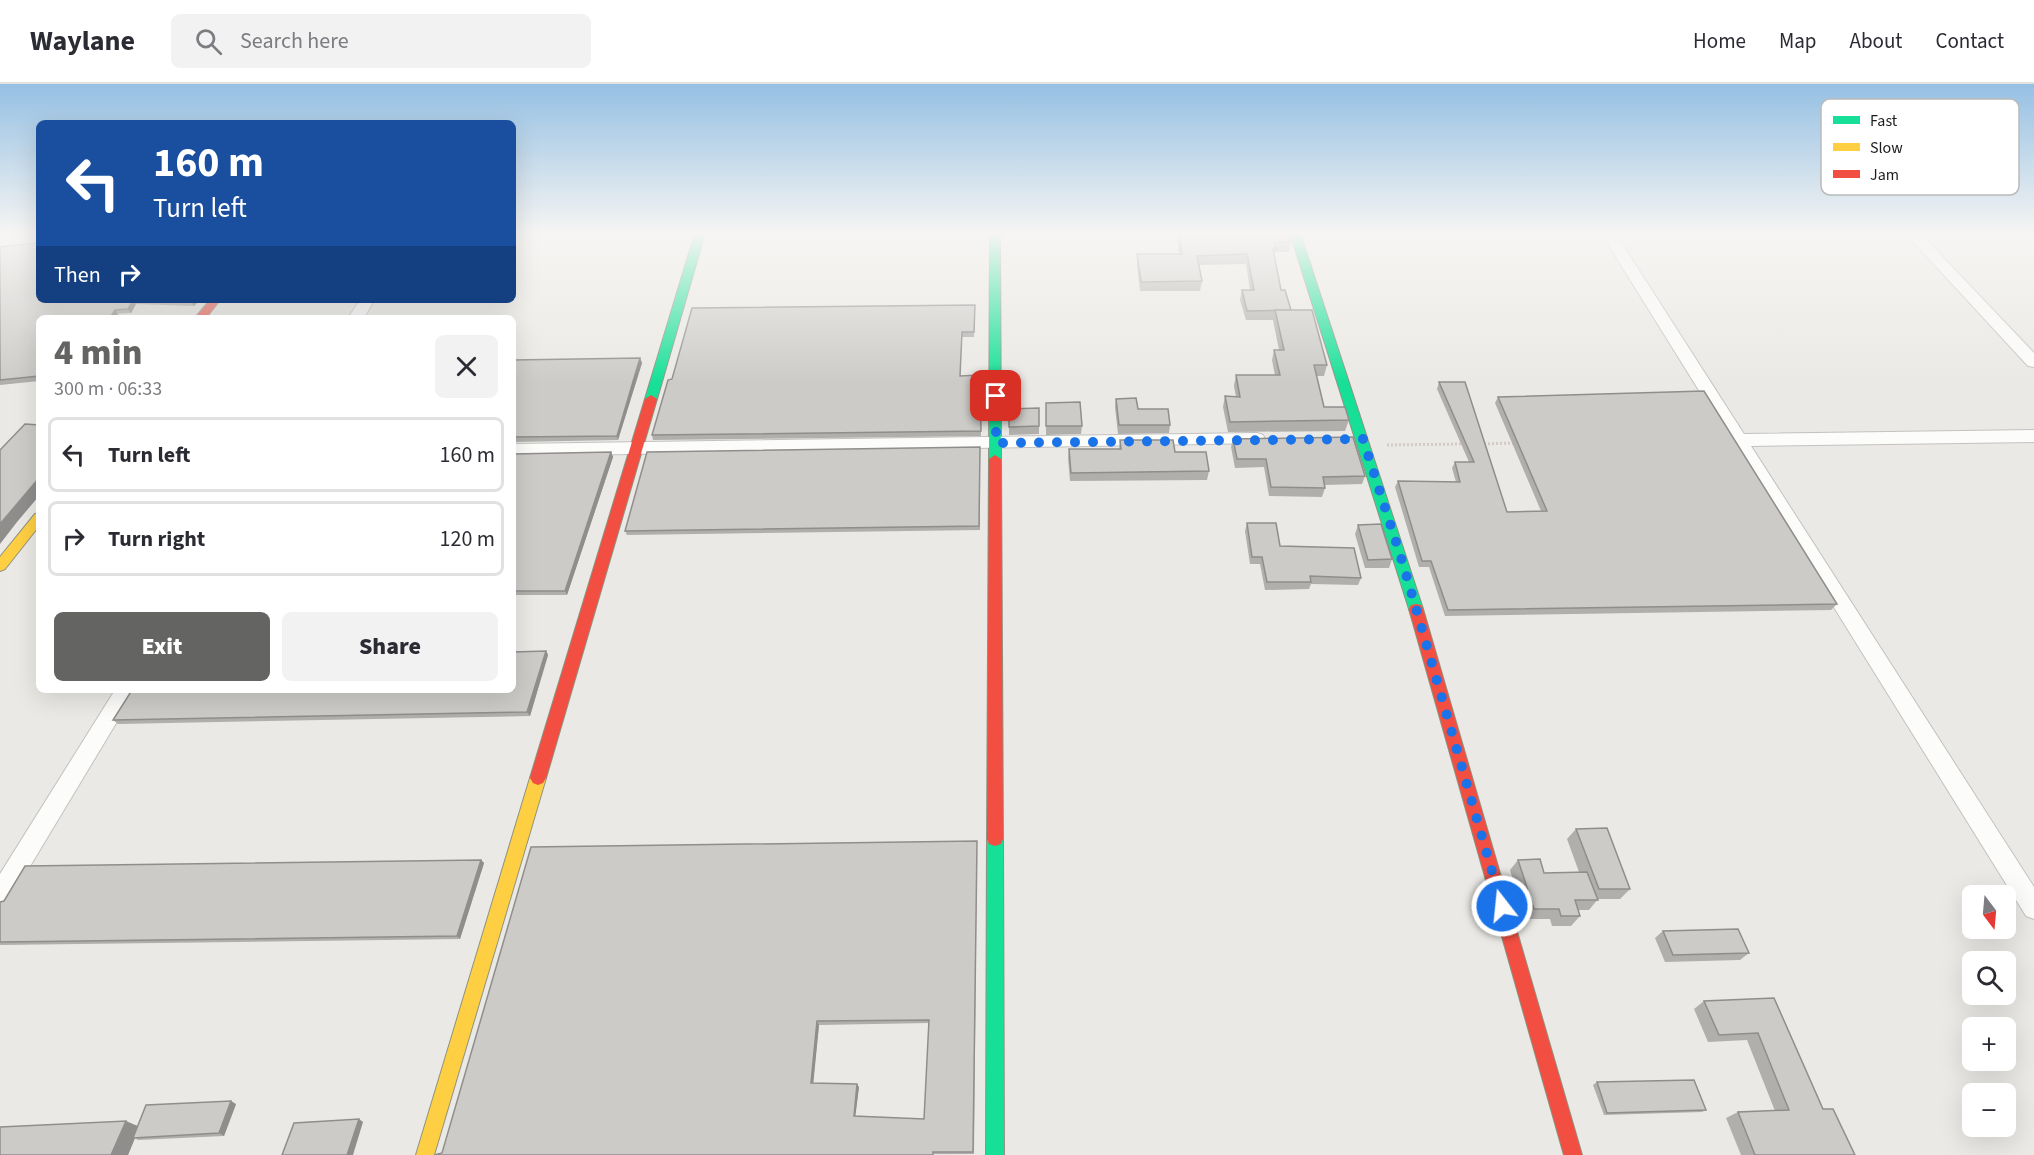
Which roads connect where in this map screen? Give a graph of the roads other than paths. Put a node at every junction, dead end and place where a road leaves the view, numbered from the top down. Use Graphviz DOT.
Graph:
graph roads {
  1 [pos="685,283"];
  2 [pos="995,283"];
  3 [pos="1312,283"];
  4 [pos="1639,283"];
  5 [pos="1959,283"];
  6 [pos="212,303"];
  7 [pos="202,315"];
  8 [pos="2034,362"];
  9 [pos="2034,436"];
  10 [pos="1277,439"];
  11 [pos="1342,439"];
  12 [pos="1737,440"];
  13 [pos="1364,442"];
  14 [pos="996,443"];
  15 [pos="635,448"];
  16 [pos="516,450"];
  17 [pos="36,521"];
  18 [pos="0,566"];
  19 [pos="124,693"];
  20 [pos="0,895"];
  21 [pos="2034,908"];
  22 [pos="425,1155"];
  23 [pos="995,1155"];
  24 [pos="1573,1155"];
  1 -- 15 [label="street"];
  2 -- 14 [label="street"];
  3 -- 13 [label="street"];
  4 -- 12 [label="street"];
  5 -- 8 [label="street"];
  6 -- 7 [label="street"];
  9 -- 12 [label="street"];
  10 -- 14 [label="street"];
  11 -- 13 [label="street"];
  12 -- 21 [label="street"];
  13 -- 24 [label="street"];
  14 -- 15 [label="street"];
  14 -- 23 [label="street"];
  15 -- 16 [label="street"];
  15 -- 22 [label="street"];
  17 -- 18 [label="street"];
  19 -- 20 [label="street"];
}
